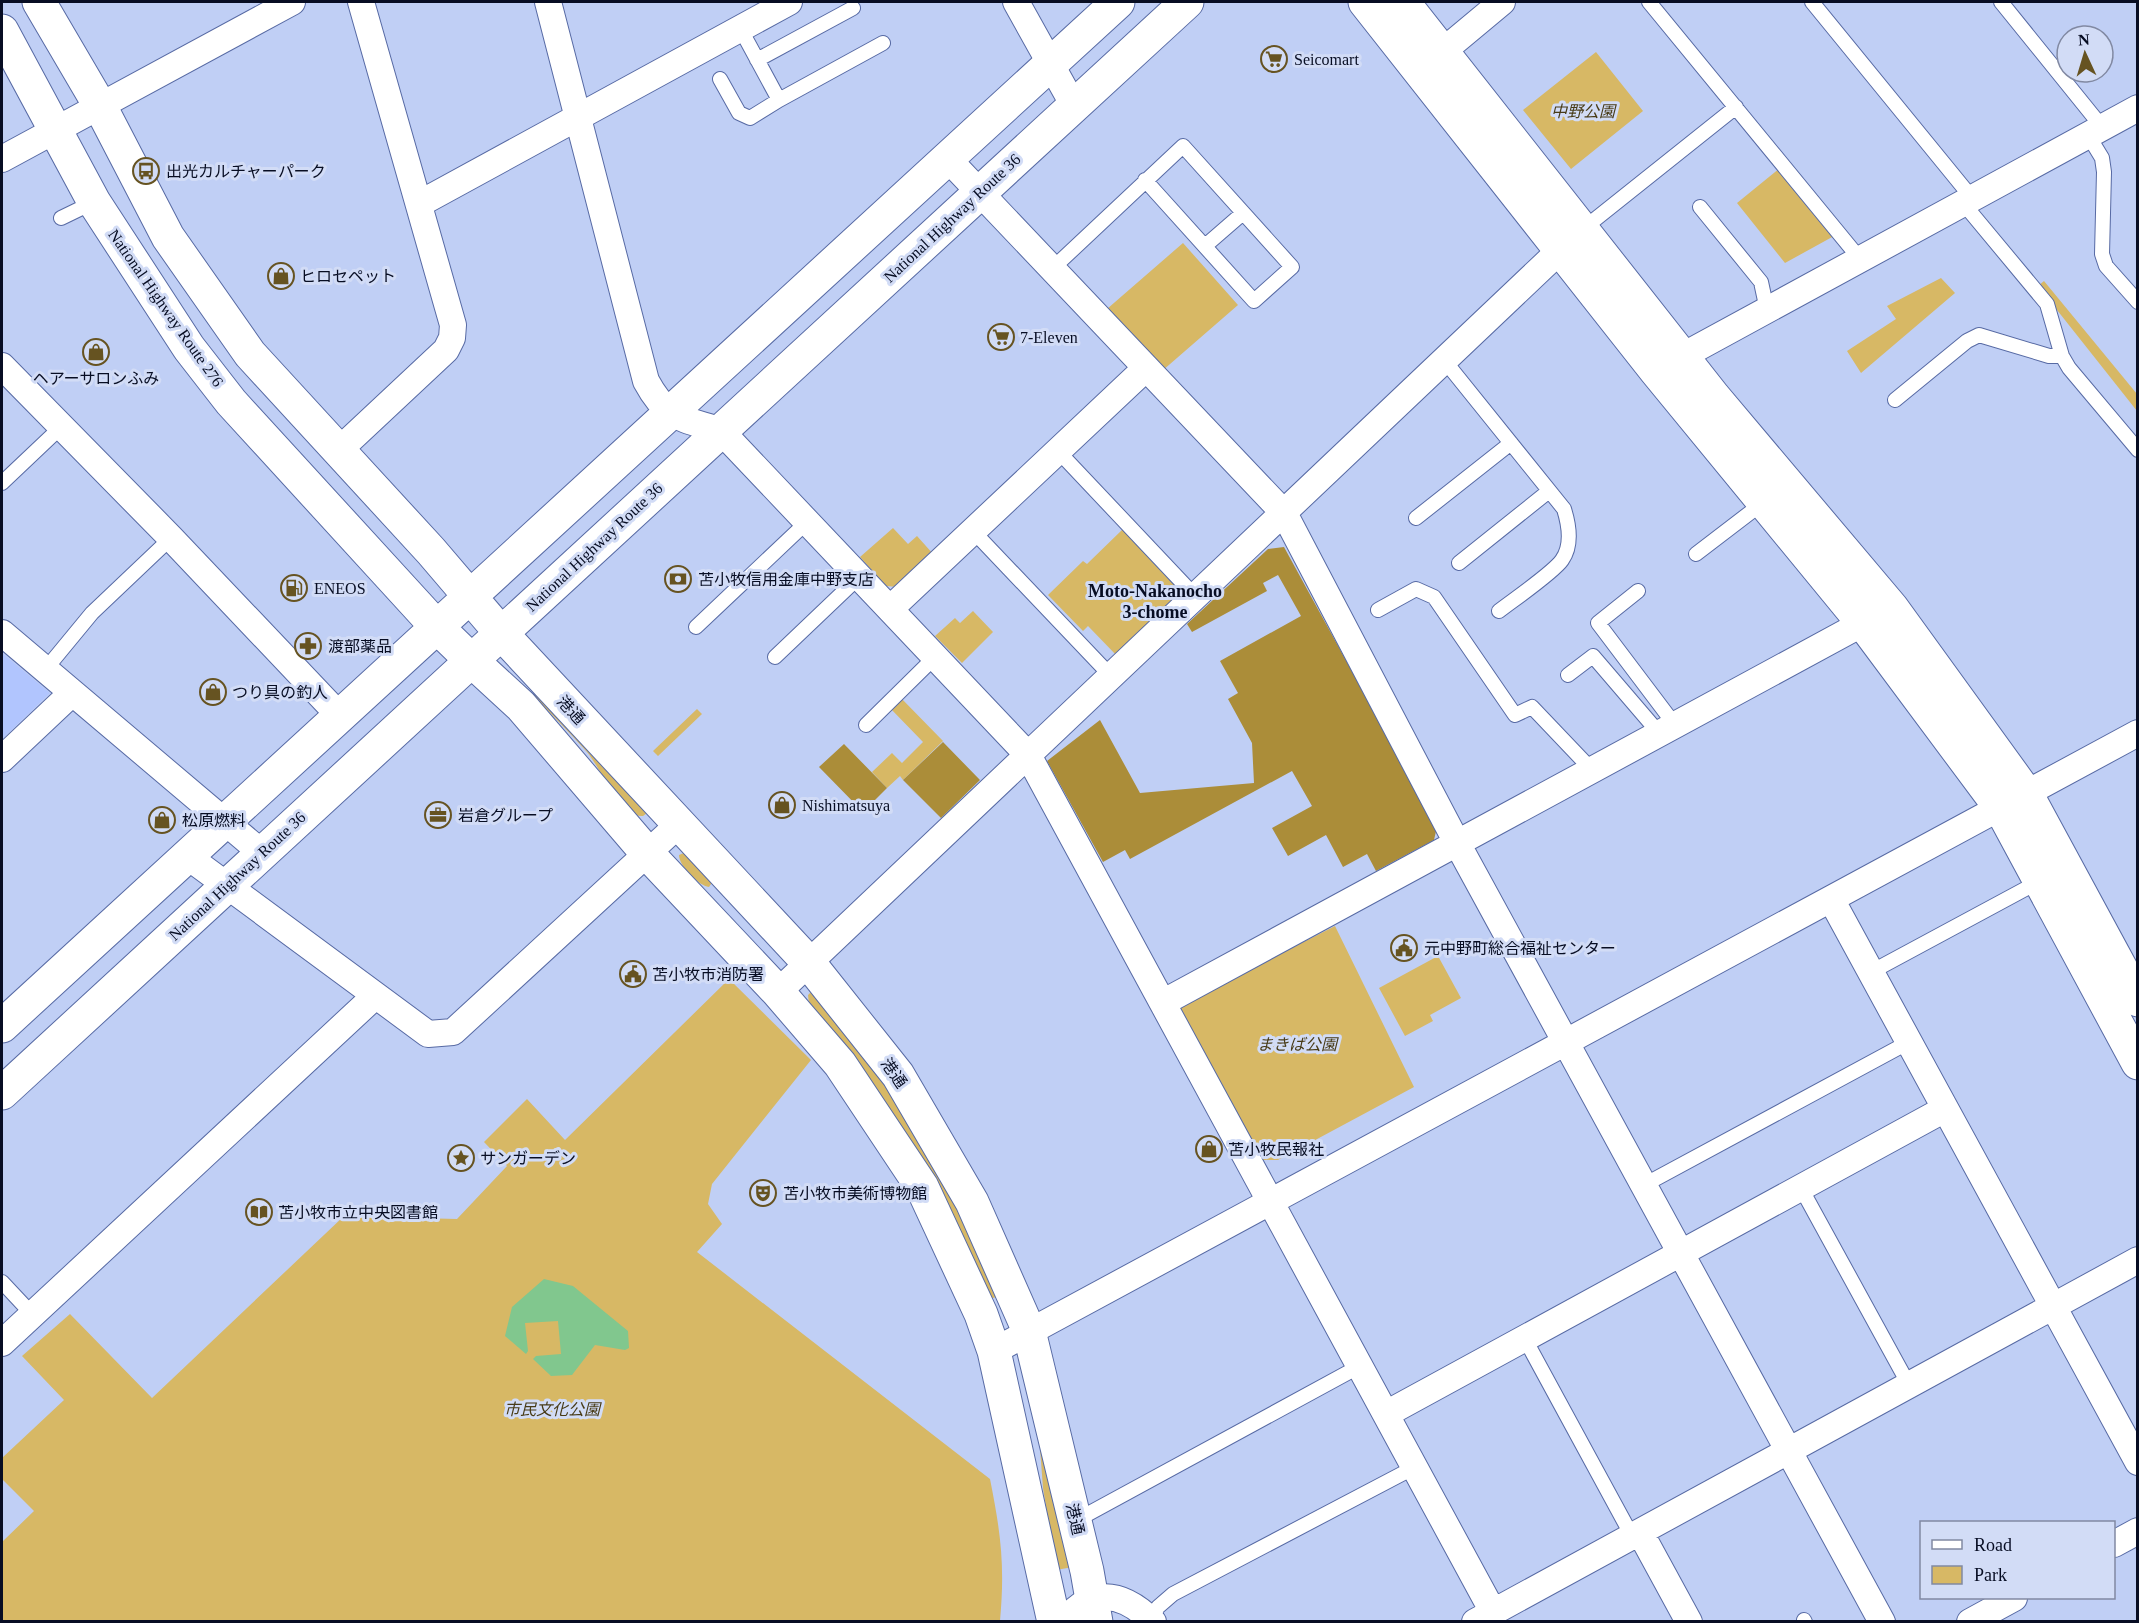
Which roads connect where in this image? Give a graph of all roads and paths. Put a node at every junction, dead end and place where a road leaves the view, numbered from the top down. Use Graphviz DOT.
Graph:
graph roads {
  1 [pos="39,2"];
  2 [pos="292,2"];
  3 [pos="361,2"];
  4 [pos="548,2"];
  5 [pos="789,2"];
  6 [pos="1016,2"];
  7 [pos="1118,2"];
  8 [pos="1187,2"];
  9 [pos="1365,2"];
  10 [pos="1403,2"];
  11 [pos="1502,2"];
  12 [pos="1649,2"];
  13 [pos="1812,2"];
  14 [pos="2001,2"];
  15 [pos="853,8"];
  16 [pos="740,28"];
  17 [pos="2,31"];
  18 [pos="883,43"];
  19 [pos="1442,52"];
  20 [pos="757,60"];
  21 [pos="1051,66"];
  22 [pos="720,79"];
  23 [pos="779,100"];
  24 [pos="100,106"];
  25 [pos="1074,106"];
  26 [pos="1736,107"];
  27 [pos="2138,108"];
  28 [pos="576,117"];
  29 [pos="55,130"];
  30 [pos="2095,131"];
  31 [pos="2,159"];
  32 [pos="948,159"];
  33 [pos="1145,180"];
  34 [pos="980,192"];
  35 [pos="1968,200"];
  36 [pos="94,202"];
  37 [pos="419,204"];
  38 [pos="1700,207"];
  39 [pos="1243,213"];
  40 [pos="61,218"];
  41 [pos="1572,239"];
  42 [pos="1205,246"];
  43 [pos="1860,259"];
  44 [pos="1052,269"];
  45 [pos="2138,302"];
  46 [pos="1767,310"];
  47 [pos="2062,356"];
  48 [pos="1444,360"];
  49 [pos="1669,363"];
  50 [pos="2,366"];
  51 [pos="1146,368"];
  52 [pos="1895,400"];
  53 [pos="669,413"];
  54 [pos="60,428"];
  55 [pos="721,431"];
  56 [pos="1511,443"];
  57 [pos="2138,450"];
  58 [pos="1058,451"];
  59 [pos="337,452"];
  60 [pos="2,483"];
  61 [pos="1549,491"];
  62 [pos="1764,502"];
  63 [pos="1284,513"];
  64 [pos="1416,518"];
  65 [pos="807,522"];
  66 [pos="973,531"];
  67 [pos="171,538"];
  68 [pos="1696,554"];
  69 [pos="1459,563"];
  70 [pos="859,577"];
  71 [pos="1638,591"];
  72 [pos="469,596"];
  73 [pos="1195,596"];
  74 [pos="1892,608"];
  75 [pos="890,609"];
  76 [pos="1378,610"];
  77 [pos="1499,611"];
  78 [pos="1863,623"];
  79 [pos="436,626"];
  80 [pos="696,627"];
  81 [pos="2,633"];
  82 [pos="501,633"];
  83 [pos="775,657"];
  84 [pos="935,657"];
  85 [pos="471,660"];
  86 [pos="45,670"];
  87 [pos="1568,675"];
  88 [pos="1111,676"];
  89 [pos="72,693"];
  90 [pos="339,715"];
  91 [pos="866,725"];
  92 [pos="1667,729"];
  93 [pos="2138,734"];
  94 [pos="1028,755"];
  95 [pos="2,759"];
  96 [pos="1592,770"];
  97 [pos="2013,800"];
  98 [pos="226,820"];
  99 [pos="678,825"];
  100 [pos="1457,843"];
  101 [pos="262,853"];
  102 [pos="647,853"];
  103 [pos="187,856"];
  104 [pos="2040,881"];
  105 [pos="228,884"];
  106 [pos="1831,899"];
  107 [pos="809,963"];
  108 [pos="1871,972"];
  109 [pos="778,992"];
  110 [pos="375,996"];
  111 [pos="2138,1000"];
  112 [pos="1164,1002"];
  113 [pos="2,1026"];
  114 [pos="1565,1042"];
  115 [pos="1909,1042"];
  116 [pos="2138,1063"];
  117 [pos="2,1093"];
  118 [pos="1945,1109"];
  119 [pos="1644,1185"];
  120 [pos="1801,1188"];
  121 [pos="1271,1201"];
  122 [pos="1681,1253"];
  123 [pos="2138,1260"];
  124 [pos="2,1282"];
  125 [pos="2053,1306"];
  126 [pos="32,1314"];
  127 [pos="1029,1331"];
  128 [pos="1525,1339"];
  129 [pos="2,1343"];
  130 [pos="994,1350"];
  131 [pos="1360,1366"];
  132 [pos="1909,1385"];
  133 [pos="1386,1414"];
  134 [pos="1788,1451"];
  135 [pos="2138,1462"];
  136 [pos="1414,1467"];
  137 [pos="1075,1521"];
  138 [pos="2138,1531"];
  139 [pos="1636,1534"];
  140 [pos="2115,1543"];
  141 [pos="2012,1599"];
  142 [pos="1094,1610"];
  143 [pos="1484,1617"];
  144 [pos="1151,1621"];
  145 [pos="1054,1622"];
  146 [pos="1061,1622"];
  147 [pos="1689,1622"];
  148 [pos="1882,1622"];
  149 [pos="1970,1622"];
  1 -- 24 [label="main road"];
  2 -- 24 [label="street"];
  3 -- 37 [label="street"];
  4 -- 28 [label="street"];
  5 -- 16 [label="street"];
  6 -- 21 [label="street"];
  7 -- 21 [label="main road"];
  8 -- 25 [label="main road, National Highway Route 36"];
  9 -- 41 [label="main road"];
  10 -- 19 [label="main road"];
  11 -- 19 [label="street"];
  12 -- 26 [label="lane"];
  13 -- 35 [label="lane"];
  14 -- 30 [label="lane"];
  15 -- 20 [label="lane"];
  16 -- 20 [label="lane"];
  16 -- 28 [label="street"];
  17 -- 29 [label="main road, National Highway Route 276"];
  18 -- 23 [label="lane"];
  19 -- 41 [label="main road"];
  20 -- 23 [label="lane"];
  21 -- 25 [label="street"];
  21 -- 32 [label="main road"];
  22 -- 23 [label="lane"];
  24 -- 29 [label="street"];
  24 -- 59 [label="main road"];
  25 -- 34 [label="main road, National Highway Route 36"];
  26 -- 41 [label="lane"];
  26 -- 43 [label="lane"];
  27 -- 30 [label="street"];
  28 -- 37 [label="street"];
  28 -- 53 [label="street"];
  29 -- 31 [label="street"];
  29 -- 36 [label="main road, National Highway Route 276"];
  30 -- 35 [label="street"];
  30 -- 45 [label="lane"];
  32 -- 34 [label="street"];
  32 -- 53 [label="main road"];
  33 -- 39 [label="lane"];
  33 -- 42 [label="lane"];
  33 -- 44 [label="lane"];
  34 -- 44 [label="street"];
  34 -- 55 [label="main road, National Highway Route 36"];
  35 -- 43 [label="street"];
  35 -- 47 [label="lane"];
  36 -- 40 [label="lane"];
  36 -- 79 [label="main road, National Highway Route 276"];
  37 -- 59 [label="street"];
  38 -- 46 [label="lane"];
  39 -- 42 [label="lane"];
  39 -- 42 [label="lane"];
  41 -- 48 [label="street"];
  41 -- 49 [label="main road"];
  43 -- 46 [label="street"];
  44 -- 51 [label="street"];
  46 -- 49 [label="street"];
  47 -- 52 [label="lane"];
  47 -- 57 [label="lane"];
  48 -- 56 [label="lane"];
  48 -- 63 [label="street"];
  49 -- 62 [label="main road"];
  49 -- 74 [label="main road"];
  50 -- 54 [label="street"];
  51 -- 58 [label="street"];
  51 -- 63 [label="street"];
  53 -- 55 [label="street"];
  53 -- 72 [label="main road"];
  54 -- 60 [label="lane"];
  54 -- 67 [label="street"];
  55 -- 65 [label="street"];
  55 -- 82 [label="main road, National Highway Route 36"];
  56 -- 61 [label="lane"];
  56 -- 64 [label="lane"];
  58 -- 66 [label="street"];
  58 -- 73 [label="lane"];
  59 -- 72 [label="main road"];
  61 -- 69 [label="lane"];
  61 -- 77 [label="lane"];
  62 -- 68 [label="lane"];
  62 -- 78 [label="main road"];
  63 -- 73 [label="street"];
  63 -- 100 [label="street"];
  65 -- 70 [label="street"];
  65 -- 80 [label="lane"];
  66 -- 75 [label="street"];
  66 -- 88 [label="lane"];
  67 -- 86 [label="lane"];
  67 -- 90 [label="street"];
  70 -- 75 [label="street"];
  70 -- 83 [label="lane"];
  71 -- 92 [label="lane"];
  72 -- 79 [label="main road"];
  72 -- 82 [label="main road"];
  73 -- 88 [label="street"];
  74 -- 78 [label="street"];
  74 -- 97 [label="main road"];
  75 -- 84 [label="street"];
  76 -- 96 [label="lane"];
  78 -- 92 [label="street"];
  78 -- 97 [label="main road"];
  79 -- 85 [label="main road, National Highway Route 276"];
  79 -- 90 [label="main road"];
  81 -- 86 [label="street"];
  82 -- 85 [label="main road, National Highway Route 36"];
  82 -- 99 [label="main road, 港通"];
  84 -- 91 [label="lane"];
  84 -- 94 [label="street"];
  85 -- 101 [label="main road, National Highway Route 36"];
  85 -- 102 [label="main road"];
  86 -- 89 [label="street"];
  87 -- 92 [label="lane"];
  88 -- 94 [label="street"];
  89 -- 95 [label="street"];
  89 -- 98 [label="street"];
  90 -- 98 [label="main road"];
  92 -- 96 [label="street"];
  93 -- 97 [label="street"];
  94 -- 107 [label="street"];
  94 -- 112 [label="street"];
  96 -- 100 [label="street"];
  97 -- 104 [label="main road"];
  97 -- 106 [label="street"];
  97 -- 111 [label="main road"];
  98 -- 101 [label="street"];
  98 -- 103 [label="main road"];
  99 -- 102 [label="street"];
  99 -- 107 [label="main road, 港通"];
  100 -- 112 [label="street"];
  100 -- 114 [label="street"];
  101 -- 105 [label="main road, National Highway Route 36"];
  102 -- 109 [label="main road"];
  102 -- 110 [label="street"];
  103 -- 105 [label="street"];
  103 -- 113 [label="main road"];
  104 -- 108 [label="lane"];
  104 -- 116 [label="main road"];
  105 -- 110 [label="street"];
  105 -- 117 [label="main road, National Highway Route 36"];
  106 -- 108 [label="street"];
  106 -- 114 [label="street"];
  107 -- 109 [label="street"];
  107 -- 127 [label="main road, 港通"];
  108 -- 115 [label="street"];
  109 -- 130 [label="main road"];
  110 -- 126 [label="street"];
  112 -- 121 [label="street"];
  114 -- 119 [label="street"];
  114 -- 121 [label="street"];
  115 -- 118 [label="street"];
  115 -- 119 [label="lane"];
  118 -- 120 [label="street"];
  118 -- 125 [label="street"];
  119 -- 122 [label="street"];
  120 -- 122 [label="street"];
  120 -- 132 [label="lane"];
  121 -- 127 [label="street"];
  121 -- 131 [label="street"];
  122 -- 128 [label="street"];
  122 -- 134 [label="street"];
  123 -- 125 [label="street"];
  124 -- 126 [label="lane"];
  125 -- 132 [label="street"];
  125 -- 135 [label="street"];
  126 -- 129 [label="street"];
  127 -- 130 [label="street"];
  127 -- 137 [label="main road, 港通"];
  128 -- 133 [label="street"];
  128 -- 139 [label="lane"];
  130 -- 145 [label="main road"];
  131 -- 133 [label="street"];
  131 -- 137 [label="lane"];
  132 -- 134 [label="street"];
  133 -- 136 [label="street"];
  134 -- 139 [label="street"];
  134 -- 148 [label="street"];
  136 -- 143 [label="street"];
  136 -- 144 [label="lane"];
  137 -- 142 [label="main road, 港通"];
  138 -- 140 [label="street"];
  139 -- 143 [label="street"];
  139 -- 147 [label="street"];
  141 -- 149 [label="street"];
  142 -- 144 [label="street"];
  142 -- 146 [label="street"];
}
